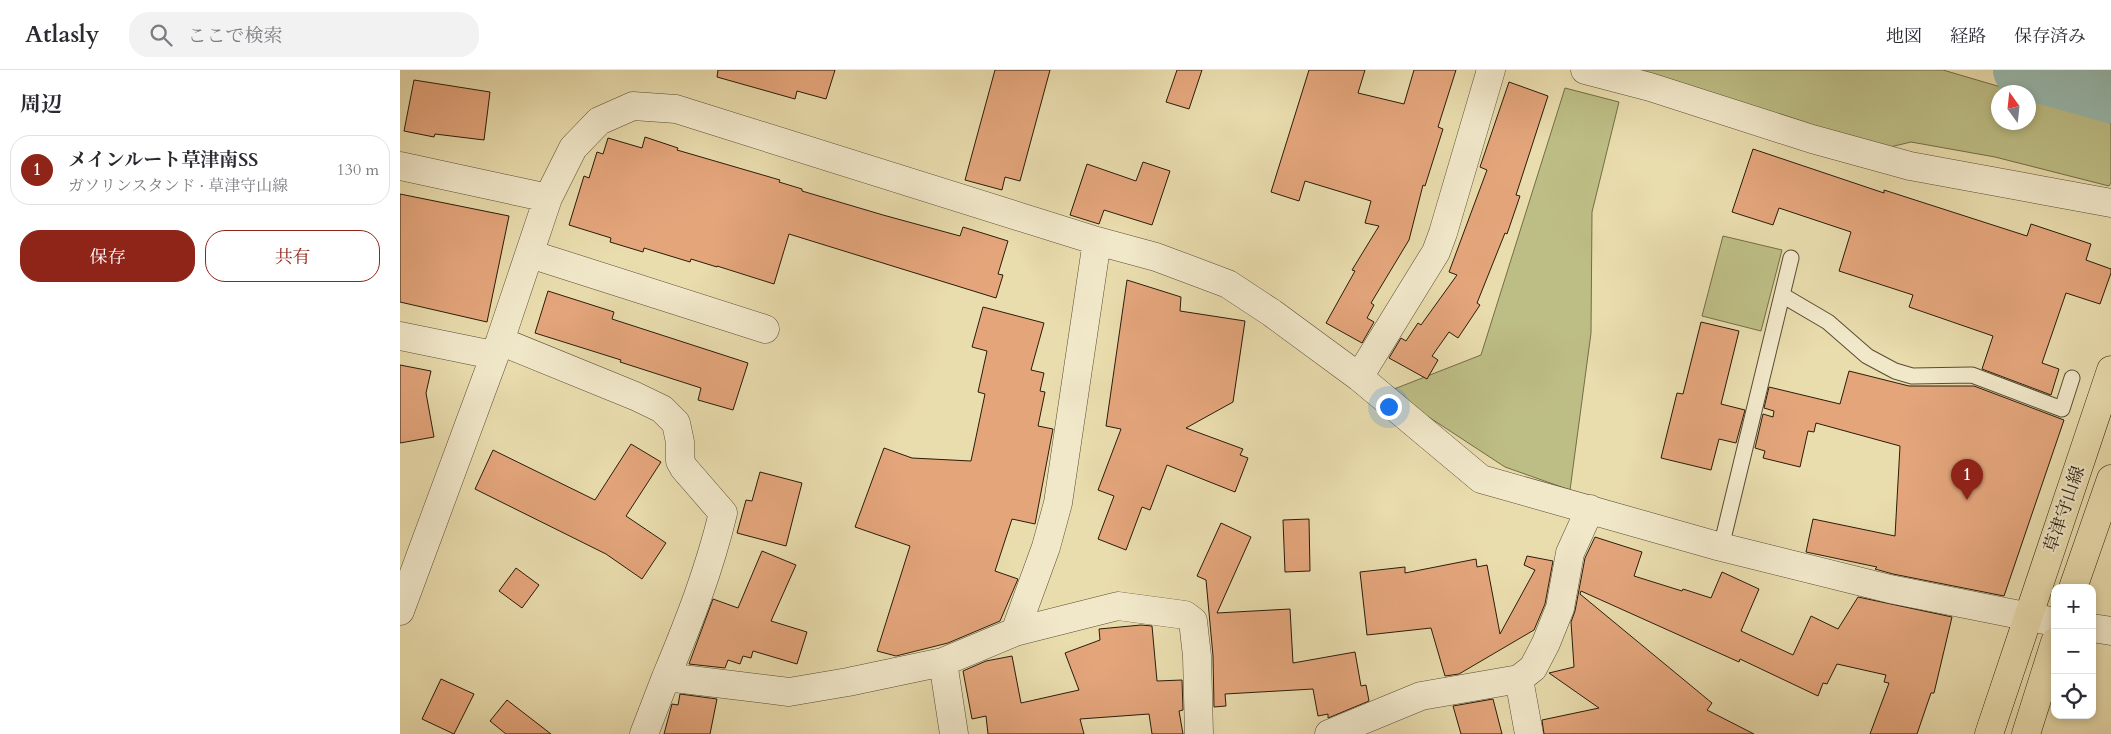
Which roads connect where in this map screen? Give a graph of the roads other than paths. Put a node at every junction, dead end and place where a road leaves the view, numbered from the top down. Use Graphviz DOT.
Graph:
graph roads {
  1 [pos="1491,70"];
  2 [pos="1585,70"];
  3 [pos="400,166"];
  4 [pos="548,198"];
  5 [pos="2111,203"];
  6 [pos="1096,241"];
  7 [pos="530,254"];
  8 [pos="1791,258"];
  9 [pos="1782,295"];
  10 [pos="765,330"];
  11 [pos="400,336"];
  12 [pos="496,348"];
  13 [pos="2111,370"];
  14 [pos="1359,377"];
  15 [pos="2072,378"];
  16 [pos="2111,479"];
  17 [pos="1590,509"];
  18 [pos="1722,547"];
  19 [pos="2074,584"];
  20 [pos="400,611"];
  21 [pos="2028,618"];
  22 [pos="2051,621"];
  23 [pos="2096,629"];
  24 [pos="2111,631"];
  25 [pos="1015,632"];
  26 [pos="2051,655"];
  27 [pos="943,662"];
  28 [pos="666,677"];
  29 [pos="1519,679"];
  30 [pos="644,734"];
  31 [pos="954,734"];
  32 [pos="1199,734"];
  33 [pos="1329,734"];
  34 [pos="1529,734"];
  35 [pos="1989,734"];
  36 [pos="2026,734"];
  1 -- 14 [label="street"];
  2 -- 5 [label="street"];
  3 -- 4 [label="street"];
  4 -- 6 [label="street"];
  4 -- 7 [label="street"];
  6 -- 14 [label="street"];
  6 -- 25 [label="street"];
  7 -- 10 [label="street"];
  7 -- 12 [label="street"];
  8 -- 9 [label="lane"];
  9 -- 15 [label="lane"];
  9 -- 18 [label="lane"];
  11 -- 12 [label="street"];
  12 -- 20 [label="street"];
  12 -- 28 [label="street"];
  13 -- 21 [label="main road, 草津守山線"];
  14 -- 17 [label="street"];
  16 -- 19 [label="main road, 草津守山線"];
  17 -- 18 [label="street"];
  17 -- 29 [label="street"];
  18 -- 21 [label="street"];
  21 -- 22 [label="street"];
  21 -- 35 [label="main road, 草津守山線"];
  23 -- 24 [label="street"];
  25 -- 27 [label="street"];
  25 -- 32 [label="street"];
  26 -- 36 [label="main road"];
  27 -- 28 [label="street"];
  27 -- 31 [label="street"];
  28 -- 30 [label="street"];
  29 -- 33 [label="street"];
  29 -- 34 [label="street"];
}
